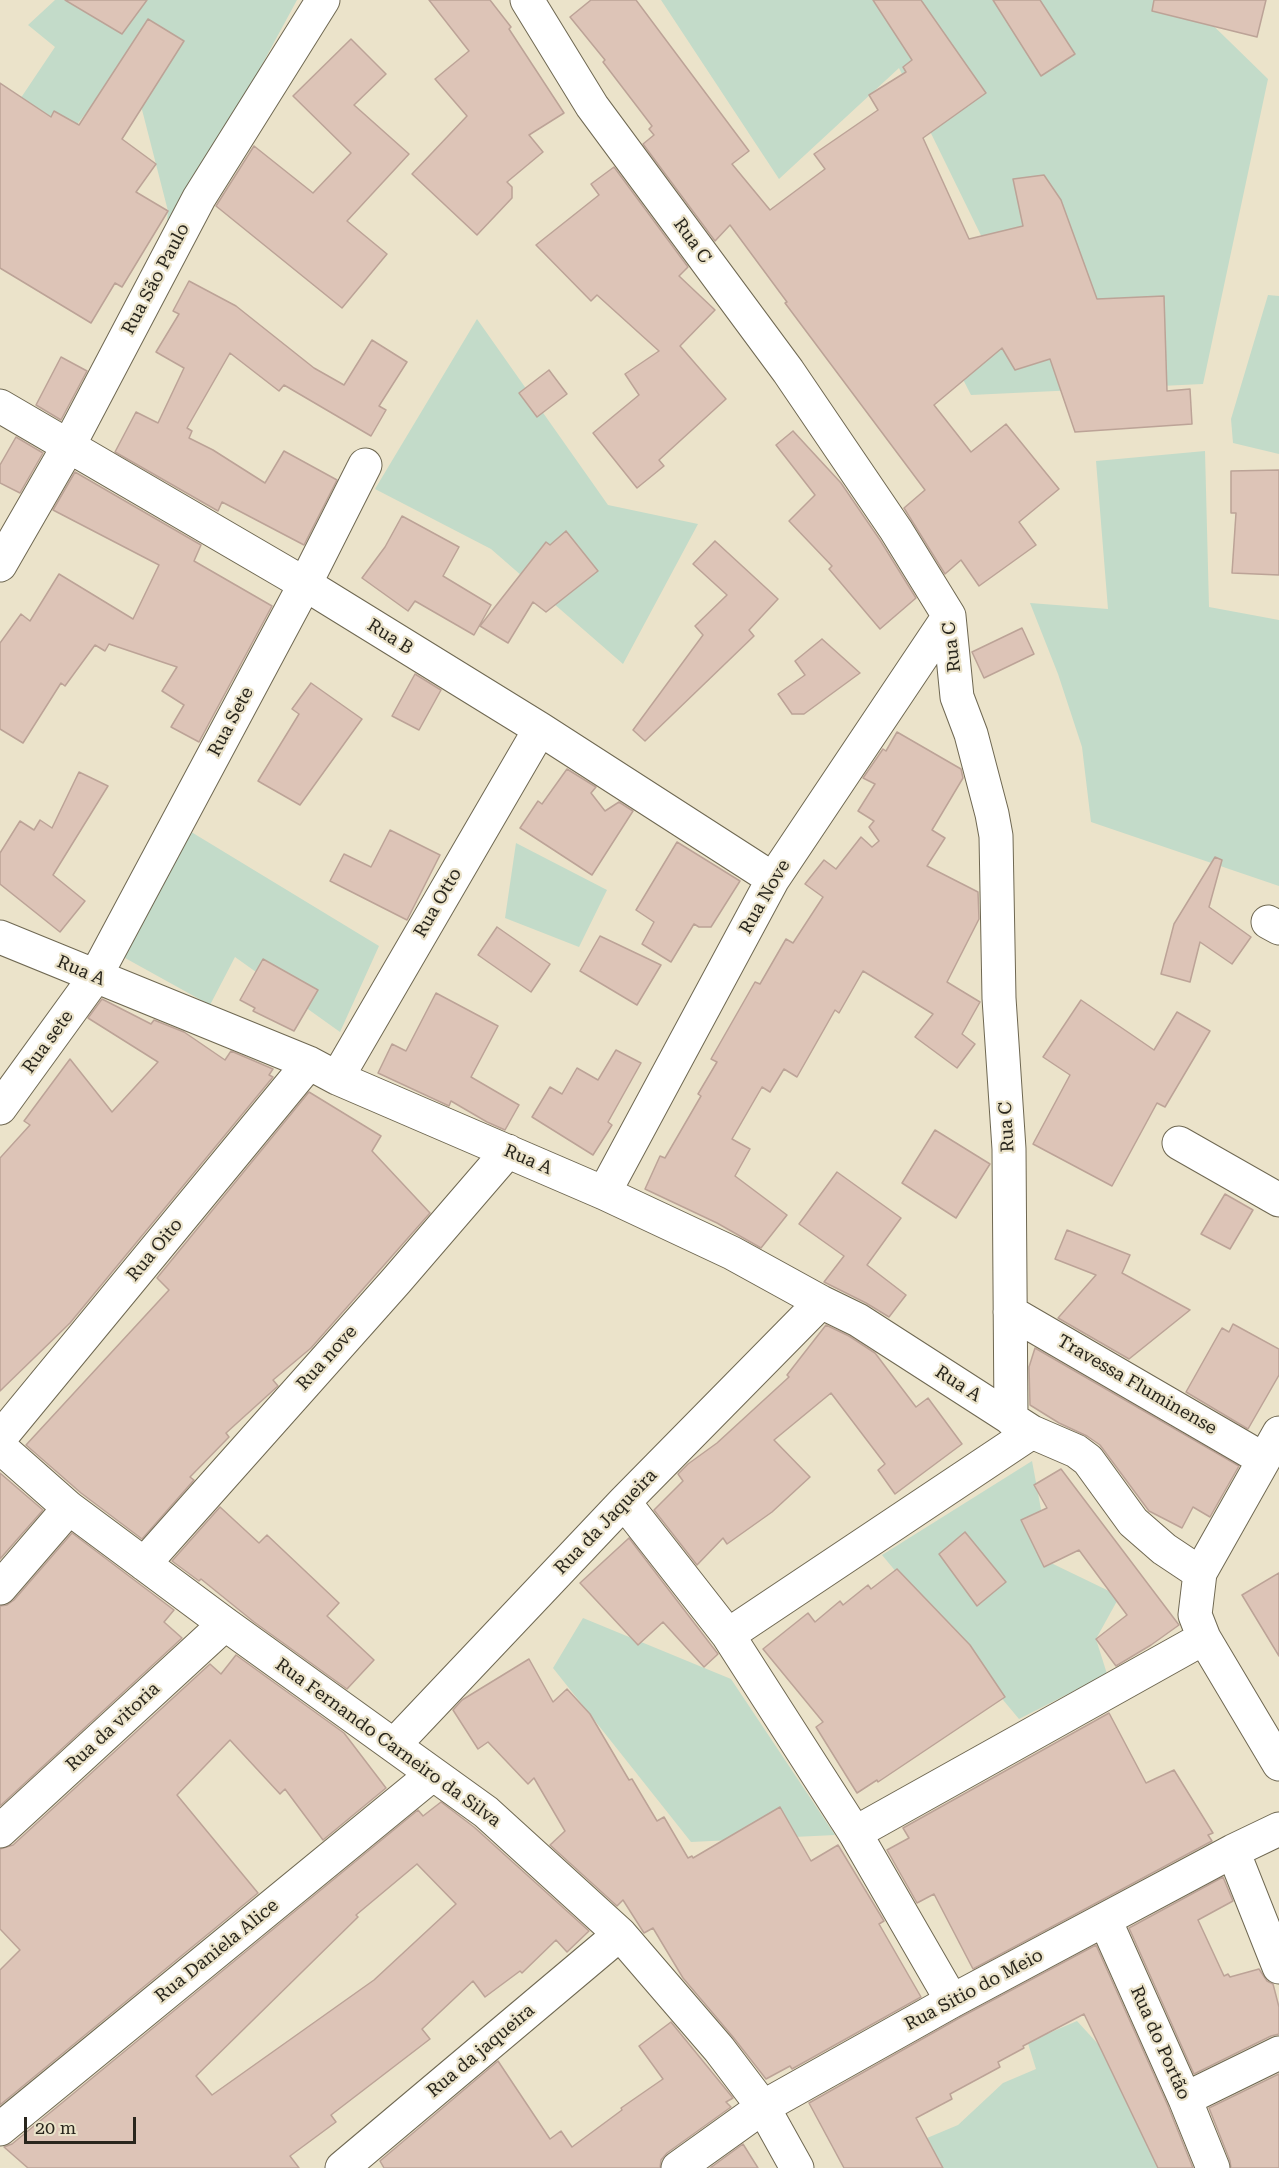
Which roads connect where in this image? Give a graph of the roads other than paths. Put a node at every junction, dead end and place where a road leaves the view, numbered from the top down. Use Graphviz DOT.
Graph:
graph roads {
  1 [pos="322,0"];
  2 [pos="527,0"];
  3 [pos="0,406"];
  4 [pos="68,447"];
  5 [pos="365,465"];
  6 [pos="0,565"];
  7 [pos="305,584"];
  8 [pos="949,616"];
  9 [pos="540,729"];
  10 [pos="773,879"];
  11 [pos="0,937"];
  12 [pos="95,977"];
  13 [pos="323,1070"];
  14 [pos="0,1108"];
  15 [pos="1179,1143"];
  16 [pos="508,1151"];
  17 [pos="604,1193"];
  18 [pos="1279,1200"];
  19 [pos="821,1302"];
  20 [pos="1010,1312"];
  21 [pos="1022,1425"];
  22 [pos="0,1438"];
  23 [pos="1271,1446"];
  24 [pos="0,1447"];
  25 [pos="624,1502"];
  26 [pos="69,1508"];
  27 [pos="144,1564"];
  28 [pos="1200,1573"];
  29 [pos="0,1588"];
  30 [pos="225,1624"];
  31 [pos="728,1635"];
  32 [pos="1204,1638"];
  33 [pos="394,1745"];
  34 [pos="1279,1764"];
  35 [pos="434,1774"];
  36 [pos="1279,1828"];
  37 [pos="0,1831"];
  38 [pos="855,1833"];
  39 [pos="1233,1851"];
  40 [pos="1105,1920"];
  41 [pos="620,1934"];
  42 [pos="1279,1967"];
  43 [pos="952,2001"];
  44 [pos="1279,2053"];
  45 [pos="1185,2099"];
  46 [pos="764,2107"];
  47 [pos="0,2129"];
  48 [pos="342,2168"];
  49 [pos="678,2168"];
  50 [pos="797,2168"];
  51 [pos="1213,2168"];
  1 -- 4 [label="street, Rua São Paulo"];
  2 -- 8 [label="street, Rua C"];
  3 -- 4 [label="street, Rua B"];
  4 -- 6 [label="street, Rua São Paulo"];
  4 -- 7 [label="street, Rua B"];
  5 -- 7 [label="street, Rua Sete"];
  7 -- 9 [label="street, Rua B"];
  7 -- 12 [label="street, Rua Sete"];
  8 -- 10 [label="street, Rua Nove"];
  8 -- 20 [label="street, Rua C"];
  9 -- 10 [label="street, Rua B"];
  9 -- 13 [label="street, Rua Otto"];
  10 -- 17 [label="street, Rua Nove"];
  11 -- 12 [label="street, Rua A"];
  12 -- 13 [label="street, Rua A"];
  12 -- 14 [label="street, Rua sete"];
  13 -- 16 [label="street, Rua A"];
  13 -- 22 [label="street, Rua Oito"];
  15 -- 18 [label="street"];
  16 -- 17 [label="street, Rua A"];
  16 -- 27 [label="street, Rua nove"];
  17 -- 19 [label="street, Rua A"];
  19 -- 21 [label="street, Rua A"];
  19 -- 25 [label="street, Rua da Jaqueira"];
  20 -- 21 [label="street, Rua C"];
  20 -- 23 [label="street, Travessa Fluminense"];
  21 -- 28 [label="street, Rua A"];
  21 -- 31 [label="street"];
  23 -- 28 [label="street"];
  24 -- 26 [label="street, Rua Fernando Carneiro da Silva"];
  25 -- 31 [label="street"];
  25 -- 33 [label="street, Rua da Jaqueira"];
  26 -- 27 [label="street, Rua Fernando Carneiro da Silva"];
  26 -- 29 [label="street"];
  27 -- 30 [label="street, Rua Fernando Carneiro da Silva"];
  28 -- 32 [label="street"];
  30 -- 33 [label="street, Rua Fernando Carneiro da Silva"];
  30 -- 37 [label="street, Rua da vitoria"];
  31 -- 38 [label="street"];
  32 -- 34 [label="street"];
  32 -- 38 [label="street"];
  33 -- 35 [label="street, Rua Fernando Carneiro da Silva"];
  35 -- 41 [label="street, Rua Fernando Carneiro da Silva"];
  35 -- 47 [label="street, Rua Daniela Alice"];
  36 -- 39 [label="street, Rua Sitio do Meio"];
  38 -- 43 [label="street"];
  39 -- 40 [label="street, Rua Sitio do Meio"];
  39 -- 42 [label="street"];
  40 -- 43 [label="street, Rua Sitio do Meio"];
  40 -- 45 [label="street, Rua do Portão"];
  41 -- 46 [label="street, Rua Fernando Carneiro da Silva"];
  41 -- 48 [label="street, Rua da jaqueira"];
  43 -- 46 [label="street, Rua Sitio do Meio"];
  44 -- 45 [label="street"];
  45 -- 51 [label="street, Rua do Portão"];
  46 -- 49 [label="street, Rua Sitio do Meio"];
  46 -- 50 [label="street, Rua Fernando Carneiro da Silva"];
}
